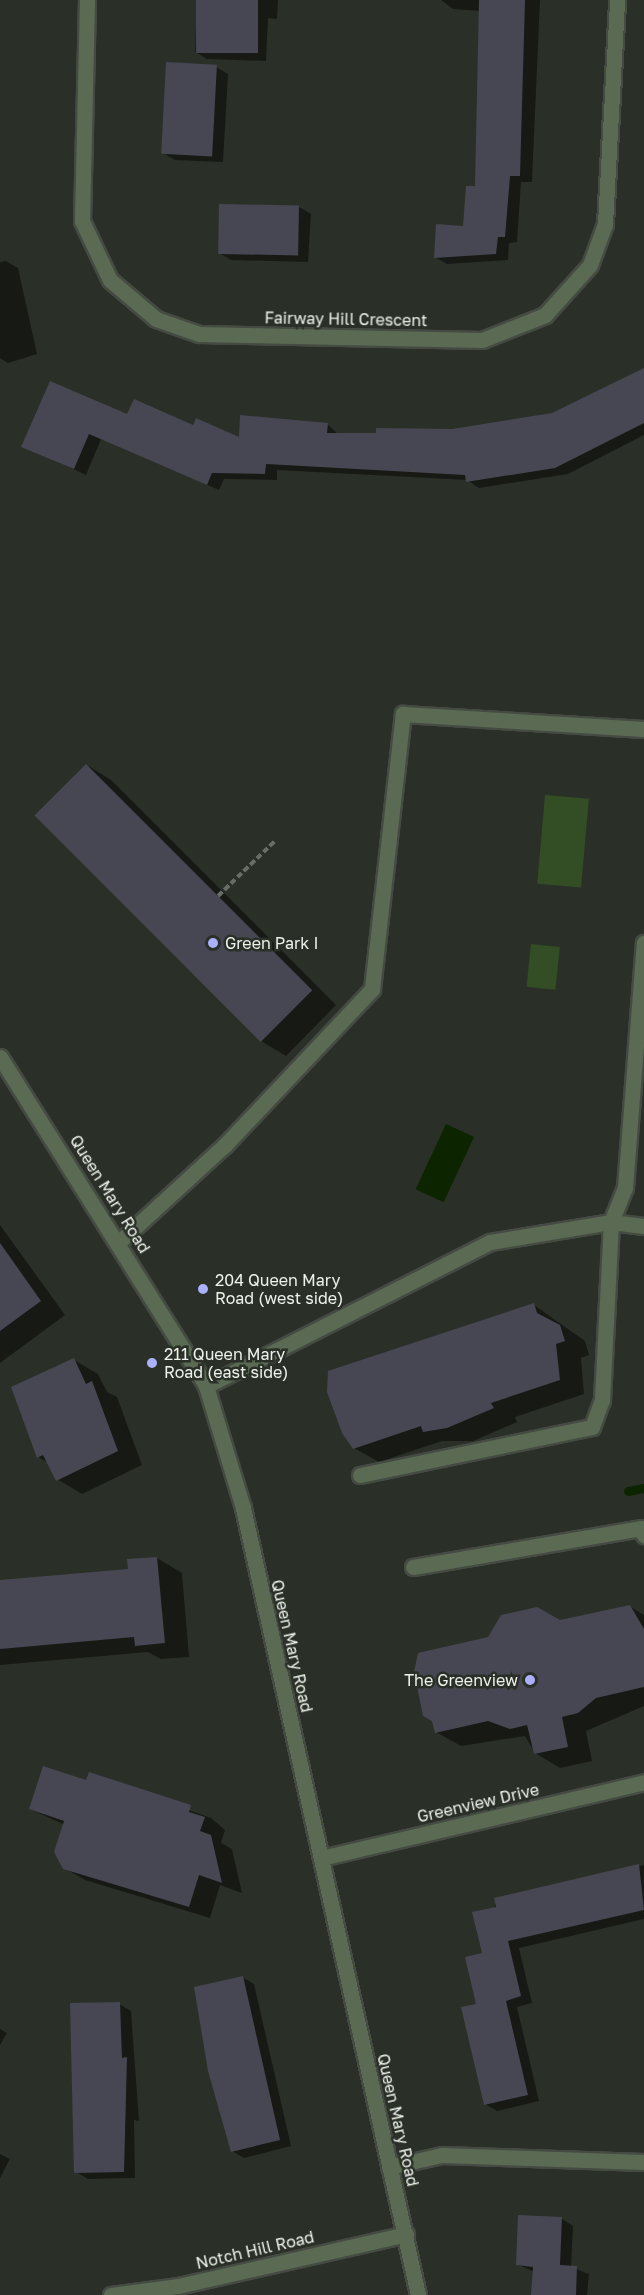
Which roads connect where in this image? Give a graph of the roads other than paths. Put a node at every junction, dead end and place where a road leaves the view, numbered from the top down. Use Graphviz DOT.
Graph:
graph roads {
  1 [pos="87,0"];
  2 [pos="617,0"];
  3 [pos="644,729"];
  4 [pos="644,943"];
  5 [pos="0,1057"];
  6 [pos="611,1222"];
  7 [pos="644,1226"];
  8 [pos="119,1242"];
  9 [pos="206,1386"];
  10 [pos="360,1475"];
  11 [pos="644,1534"];
  12 [pos="413,1567"];
  13 [pos="644,1782"];
  14 [pos="321,1858"];
  15 [pos="644,2162"];
  16 [pos="389,2167"];
  17 [pos="406,2234"];
  18 [pos="111,2295"];
  19 [pos="418,2295"];
  1 -- 2 [label="street, Fairway Hill Crescent"];
  3 -- 8 [label="street"];
  4 -- 6 [label="street"];
  5 -- 8 [label="street, Queen Mary Road"];
  6 -- 7 [label="street"];
  6 -- 9 [label="street"];
  6 -- 10 [label="street"];
  8 -- 9 [label="street, Queen Mary Road"];
  9 -- 14 [label="street, Queen Mary Road"];
  11 -- 12 [label="street"];
  13 -- 14 [label="street, Greenview Drive"];
  14 -- 16 [label="street, Queen Mary Road"];
  15 -- 16 [label="street"];
  16 -- 17 [label="street, Queen Mary Road"];
  17 -- 18 [label="street, Notch Hill Road"];
  17 -- 19 [label="street, Queen Mary Road"];
}
